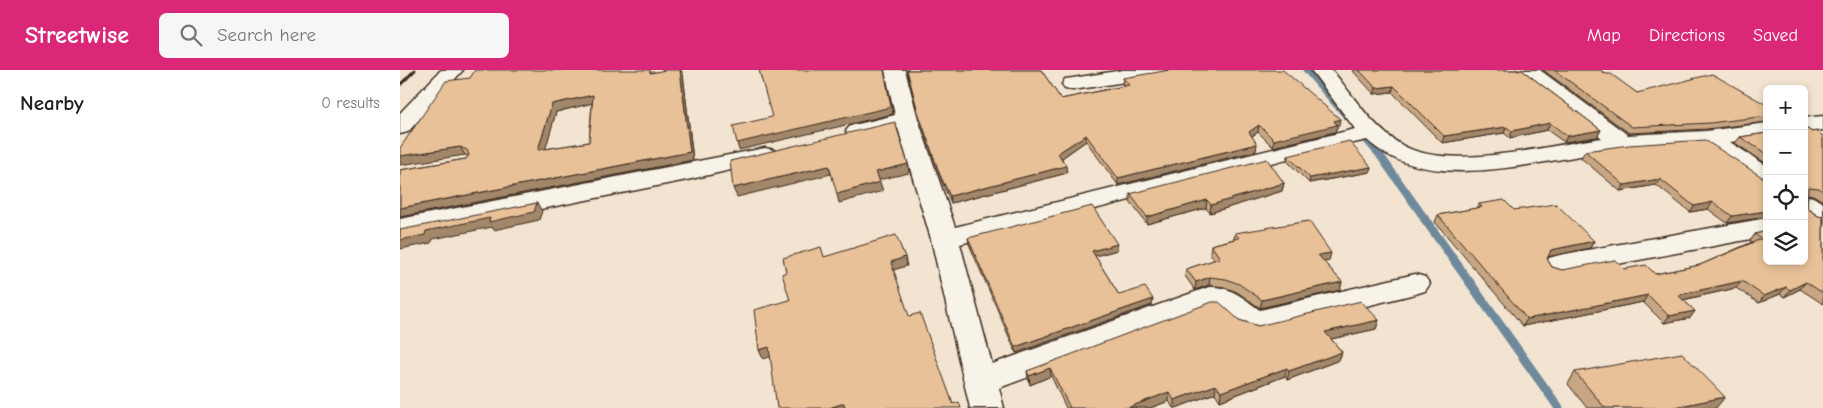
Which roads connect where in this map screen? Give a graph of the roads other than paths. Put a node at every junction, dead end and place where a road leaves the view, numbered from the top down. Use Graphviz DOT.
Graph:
graph roads {
  1 [pos="453,70"];
  2 [pos="895,70"];
  3 [pos="1164,70"];
  4 [pos="1321,70"];
  5 [pos="1527,70"];
  6 [pos="1073,84"];
  7 [pos="907,119"];
  8 [pos="1823,123"];
  9 [pos="1808,125"];
  10 [pos="400,127"];
  11 [pos="1763,131"];
  12 [pos="1365,134"];
  13 [pos="836,137"];
  14 [pos="1707,138"];
  15 [pos="1623,142"];
  16 [pos="791,149"];
  17 [pos="1764,175"];
  18 [pos="1808,205"];
  19 [pos="1823,216"];
  20 [pos="1808,219"];
  21 [pos="400,228"];
  22 [pos="1763,228"];
  23 [pos="945,239"];
  24 [pos="1559,265"];
  25 [pos="1415,284"];
  26 [pos="983,395"];
  1 -- 10 [label="street"];
  2 -- 7 [label="street"];
  3 -- 6 [label="street"];
  4 -- 12 [label="street"];
  5 -- 15 [label="street"];
  7 -- 13 [label="street"];
  7 -- 23 [label="street"];
  8 -- 9 [label="street"];
  11 -- 14 [label="street"];
  12 -- 15 [label="street"];
  12 -- 23 [label="street"];
  14 -- 15 [label="street"];
  14 -- 17 [label="street"];
  16 -- 21 [label="street"];
  18 -- 19 [label="street"];
  19 -- 20 [label="street"];
  22 -- 24 [label="street"];
  23 -- 26 [label="street"];
  25 -- 26 [label="street"];
}
